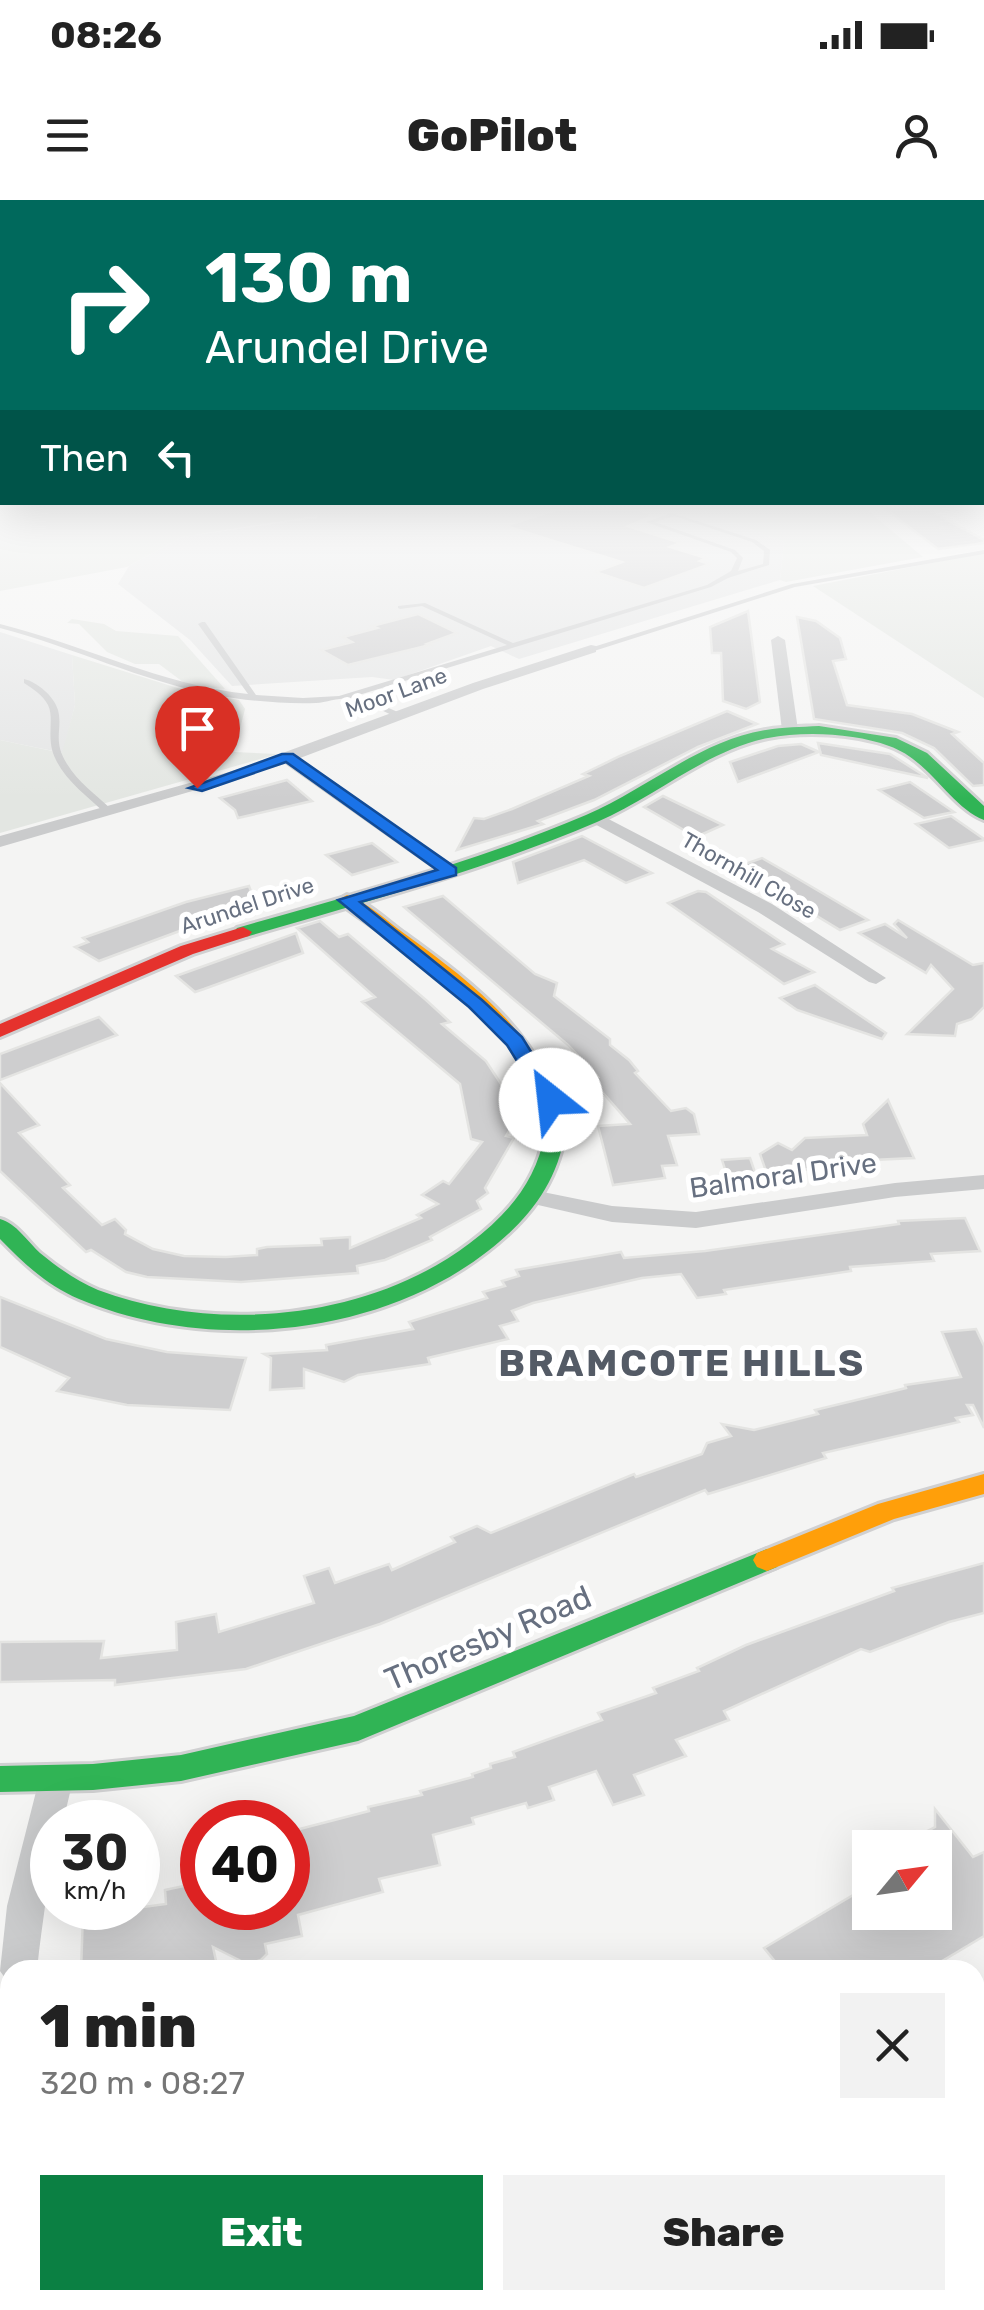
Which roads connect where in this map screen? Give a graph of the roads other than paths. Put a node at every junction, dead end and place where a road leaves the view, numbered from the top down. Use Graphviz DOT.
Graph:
graph roads {
  1 [pos="653,602"];
  2 [pos="739,602"];
  3 [pos="400,607"];
  4 [pos="202,624"];
  5 [pos="0,626"];
  6 [pos="778,640"];
  7 [pos="510,644"];
  8 [pos="591,649"];
  9 [pos="27,680"];
  10 [pos="352,695"];
  11 [pos="254,697"];
  12 [pos="397,715"];
  13 [pos="790,730"];
  14 [pos="288,757"];
  15 [pos="108,811"];
  16 [pos="984,815"];
  17 [pos="595,818"];
  18 [pos="0,842"];
  19 [pos="450,872"];
  20 [pos="347,900"];
  21 [pos="876,978"];
  22 [pos="0,1031"];
  23 [pos="984,1182"];
  24 [pos="532,1197"];
  25 [pos="0,1226"];
  26 [pos="984,1484"];
  27 [pos="0,1779"];
  28 [pos="56,1780"];
  29 [pos="19,1960"];
  1 -- 7 [label="lane"];
  2 -- 8 [label="lane, Moor Lane"];
  3 -- 7 [label="lane"];
  4 -- 11 [label="lane"];
  5 -- 11 [label="lane"];
  6 -- 13 [label="street"];
  7 -- 10 [label="lane"];
  8 -- 12 [label="street, Moor Lane"];
  9 -- 15 [label="lane"];
  10 -- 11 [label="lane"];
  10 -- 12 [label="lane"];
  12 -- 14 [label="street, Moor Lane"];
  13 -- 16 [label="street"];
  13 -- 17 [label="street, Arundel Drive"];
  14 -- 15 [label="street, Moor Lane"];
  14 -- 19 [label="street"];
  15 -- 18 [label="street, Moor Lane"];
  17 -- 19 [label="street, Arundel Drive"];
  17 -- 21 [label="street, Thornhill Close"];
  19 -- 20 [label="street, Arundel Drive"];
  20 -- 22 [label="street, Arundel Drive"];
  20 -- 24 [label="street"];
  23 -- 24 [label="street, Balmoral Drive"];
  24 -- 25 [label="street"];
  26 -- 28 [label="street, Thoresby Road"];
  27 -- 28 [label="street, Thoresby Road"];
  28 -- 29 [label="street"];
}
